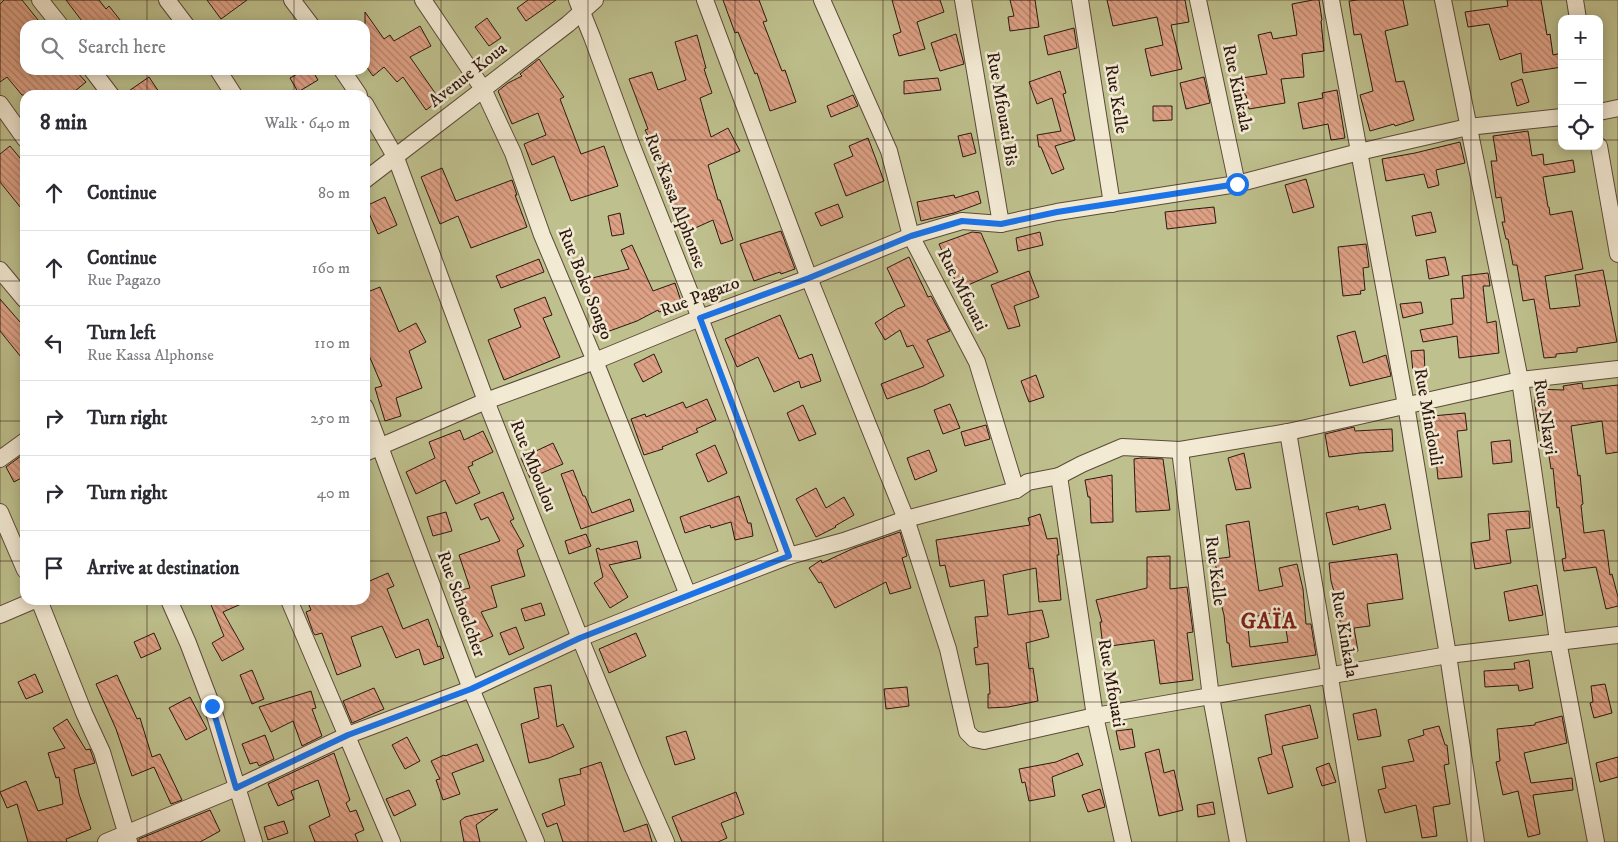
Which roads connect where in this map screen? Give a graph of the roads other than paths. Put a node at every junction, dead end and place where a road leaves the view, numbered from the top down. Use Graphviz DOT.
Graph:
graph roads {
  1 [pos="40,0"];
  2 [pos="167,0"];
  3 [pos="292,0"];
  4 [pos="423,0"];
  5 [pos="595,0"];
  6 [pos="705,0"];
  7 [pos="822,0"];
  8 [pos="963,0"];
  9 [pos="1080,0"];
  10 [pos="1198,0"];
  11 [pos="1330,0"];
  12 [pos="1443,0"];
  13 [pos="1574,0"];
  14 [pos="580,5"];
  15 [pos="1577,15"];
  16 [pos="56,20"];
  17 [pos="182,20"];
  18 [pos="307,20"];
  19 [pos="96,75"];
  20 [pos="221,75"];
  21 [pos="345,75"];
  22 [pos="483,89"];
  23 [pos="107,90"];
  24 [pos="231,90"];
  25 [pos="356,90"];
  26 [pos="0,104"];
  27 [pos="1618,108"];
  28 [pos="1603,111"];
  29 [pos="370,113"];
  30 [pos="1558,117"];
  31 [pos="1468,127"];
  32 [pos="20,132"];
  33 [pos="1600,150"];
  34 [pos="1359,152"];
  35 [pos="396,158"];
  36 [pos="370,176"];
  37 [pos="1237,184"];
  38 [pos="1112,204"];
  39 [pos="1001,224"];
  40 [pos="911,236"];
  41 [pos="1618,254"];
  42 [pos="0,270"];
  43 [pos="809,278"];
  44 [pos="20,294"];
  45 [pos="700,318"];
  46 [pos="595,361"];
  47 [pos="1618,369"];
  48 [pos="1520,380"];
  49 [pos="486,401"];
  50 [pos="1406,405"];
  51 [pos="370,419"];
  52 [pos="1288,432"];
  53 [pos="20,445"];
  54 [pos="381,446"];
  55 [pos="1180,450"];
  56 [pos="370,451"];
  57 [pos="0,459"];
  58 [pos="1055,477"];
  59 [pos="1016,490"];
  60 [pos="0,512"];
  61 [pos="906,519"];
  62 [pos="789,556"];
  63 [pos="20,559"];
  64 [pos="688,595"];
  65 [pos="25,605"];
  66 [pos="39,605"];
  67 [pos="171,605"];
  68 [pos="291,605"];
  69 [pos="0,615"];
  70 [pos="1618,635"];
  71 [pos="580,638"];
  72 [pos="1558,642"];
  73 [pos="1448,655"];
  74 [pos="1331,676"];
  75 [pos="471,689"];
  76 [pos="1211,697"];
  77 [pos="1095,716"];
  78 [pos="348,735"];
  79 [pos="236,788"];
  80 [pos="128,837"];
  81 [pos="106,842"];
  82 [pos="254,842"];
  83 [pos="392,842"];
  84 [pos="536,842"];
  85 [pos="666,842"];
  86 [pos="1123,842"];
  87 [pos="1238,842"];
  88 [pos="1358,842"];
  89 [pos="1476,842"];
  90 [pos="1596,842"];
  1 -- 16 [label="street"];
  2 -- 17 [label="street"];
  3 -- 18 [label="street"];
  4 -- 22 [label="street, Rue Boko Songo"];
  5 -- 14 [label="street, Avenue Koua"];
  6 -- 43 [label="street"];
  7 -- 40 [label="street, Rue Mfouati"];
  8 -- 39 [label="street, Rue Mfouati Bis"];
  9 -- 38 [label="street, Rue Kelle"];
  10 -- 37 [label="street, Rue Kinkala"];
  11 -- 34 [label="street, Rue Mindouli"];
  12 -- 31 [label="street, Rue Nkayi"];
  13 -- 15 [label="street"];
  14 -- 22 [label="street, Avenue Koua"];
  14 -- 45 [label="street, Rue Kassa Alphonse"];
  19 -- 23 [label="street"];
  20 -- 24 [label="street"];
  21 -- 25 [label="street"];
  22 -- 35 [label="street, Avenue Koua"];
  22 -- 46 [label="street, Rue Boko Songo"];
  26 -- 32 [label="street"];
  27 -- 28 [label="street"];
  29 -- 35 [label="street, Rue Mboulou"];
  30 -- 31 [label="street, Rue Pagazo"];
  31 -- 34 [label="street, Rue Pagazo"];
  31 -- 48 [label="street, Rue Nkayi"];
  33 -- 41 [label="street"];
  34 -- 37 [label="street, Rue Pagazo"];
  34 -- 50 [label="street, Rue Mindouli"];
  35 -- 36 [label="street, Avenue Koua"];
  35 -- 49 [label="street, Rue Mboulou"];
  37 -- 38 [label="street, Rue Pagazo"];
  38 -- 39 [label="street, Rue Pagazo"];
  39 -- 40 [label="street, Rue Pagazo"];
  40 -- 43 [label="street, Rue Pagazo"];
  40 -- 59 [label="street, Rue Mfouati"];
  42 -- 44 [label="street"];
  43 -- 45 [label="street, Rue Pagazo"];
  43 -- 61 [label="street"];
  45 -- 46 [label="street, Rue Pagazo"];
  45 -- 62 [label="street, Rue Kassa Alphonse"];
  46 -- 49 [label="street, Rue Pagazo"];
  46 -- 64 [label="street, Rue Boko Songo"];
  47 -- 48 [label="street"];
  48 -- 50 [label="street"];
  48 -- 72 [label="street, Rue Nkayi"];
  49 -- 54 [label="street, Rue Pagazo"];
  49 -- 71 [label="street, Rue Mboulou"];
  50 -- 52 [label="street"];
  50 -- 73 [label="street, Rue Mindouli"];
  51 -- 54 [label="street, Rue Schoelcher"];
  52 -- 55 [label="street"];
  52 -- 74 [label="street, Rue Kinkala"];
  53 -- 57 [label="street"];
  54 -- 56 [label="street, Rue Pagazo"];
  54 -- 75 [label="street, Rue Schoelcher"];
  55 -- 58 [label="street"];
  55 -- 76 [label="street, Rue Kelle"];
  58 -- 59 [label="street"];
  58 -- 77 [label="street, Rue Mfouati"];
  59 -- 61 [label="street"];
  60 -- 63 [label="street"];
  61 -- 62 [label="street"];
  61 -- 77 [label="street"];
  62 -- 64 [label="street"];
  64 -- 71 [label="street"];
  65 -- 69 [label="street"];
  66 -- 80 [label="street"];
  67 -- 79 [label="street"];
  68 -- 78 [label="street"];
  70 -- 72 [label="street"];
  71 -- 75 [label="street"];
  71 -- 85 [label="street, Rue Mboulou"];
  72 -- 73 [label="street"];
  72 -- 90 [label="street, Rue Nkayi"];
  73 -- 74 [label="street"];
  73 -- 89 [label="street, Rue Mindouli"];
  74 -- 76 [label="street"];
  74 -- 88 [label="street, Rue Kinkala"];
  75 -- 78 [label="street"];
  75 -- 84 [label="street, Rue Schoelcher"];
  76 -- 77 [label="street"];
  76 -- 87 [label="street, Rue Kelle"];
  77 -- 86 [label="street, Rue Mfouati"];
  78 -- 79 [label="street"];
  78 -- 83 [label="street"];
  79 -- 80 [label="street"];
  79 -- 82 [label="street"];
  80 -- 81 [label="street"];
}
